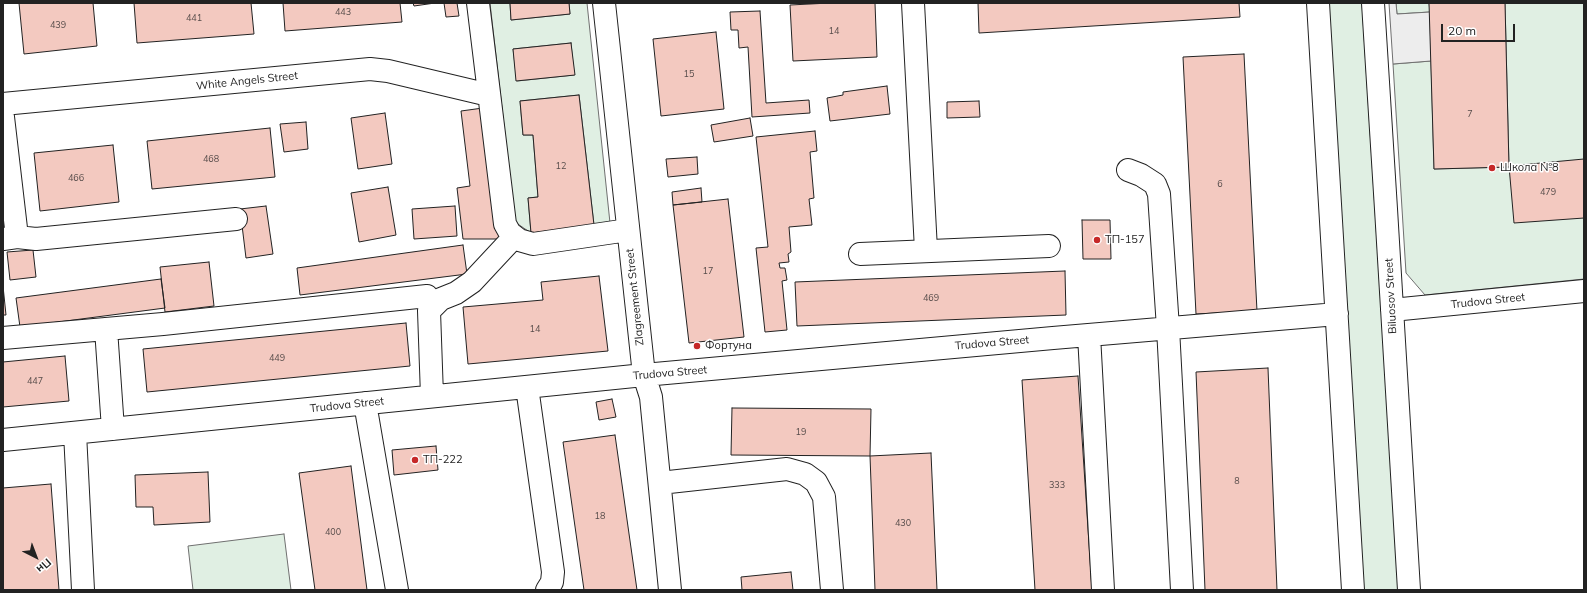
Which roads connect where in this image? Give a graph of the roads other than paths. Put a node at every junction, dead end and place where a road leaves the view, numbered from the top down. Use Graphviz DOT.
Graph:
graph roads {
  1 [pos="478,3"];
  2 [pos="604,3"];
  3 [pos="913,3"];
  4 [pos="1318,3"];
  5 [pos="1372,3"];
  6 [pos="489,95"];
  7 [pos="3,104"];
  8 [pos="3,117"];
  9 [pos="1128,170"];
  10 [pos="236,219"];
  11 [pos="628,230"];
  12 [pos="514,237"];
  13 [pos="10,238"];
  14 [pos="1049,246"];
  15 [pos="926,250"];
  16 [pos="860,254"];
  17 [pos="1584,291"];
  18 [pos="435,305"];
  19 [pos="1392,310"];
  20 [pos="1337,314"];
  21 [pos="1168,328"];
  22 [pos="106,329"];
  23 [pos="1089,335"];
  24 [pos="3,338"];
  25 [pos="644,376"];
  26 [pos="527,387"];
  27 [pos="432,396"];
  28 [pos="365,403"];
  29 [pos="113,429"];
  30 [pos="75,433"];
  31 [pos="3,440"];
  32 [pos="660,483"];
  33 [pos="83,590"];
  34 [pos="397,590"];
  35 [pos="547,590"];
  36 [pos="670,590"];
  37 [pos="832,590"];
  38 [pos="1103,590"];
  39 [pos="1182,590"];
  40 [pos="1353,590"];
  41 [pos="1409,590"];
  1 -- 6 [label="street"];
  2 -- 11 [label="street, Zlagreement Street"];
  3 -- 15 [label="street"];
  4 -- 20 [label="street"];
  5 -- 19 [label="street, Biluosov Street"];
  6 -- 7 [label="street, White Angels Street"];
  6 -- 12 [label="street"];
  8 -- 13 [label="street"];
  9 -- 21 [label="street"];
  10 -- 13 [label="street"];
  11 -- 12 [label="street"];
  11 -- 25 [label="street, Zlagreement Street"];
  12 -- 18 [label="street"];
  14 -- 15 [label="street"];
  15 -- 16 [label="street"];
  17 -- 19 [label="street, Trudova Street"];
  18 -- 22 [label="street"];
  18 -- 27 [label="street"];
  19 -- 41 [label="street, Biluosov Street"];
  20 -- 21 [label="street, Trudova Street"];
  20 -- 40 [label="street"];
  21 -- 23 [label="street, Trudova Street"];
  21 -- 39 [label="street"];
  22 -- 24 [label="street"];
  22 -- 29 [label="street"];
  23 -- 25 [label="street, Trudova Street"];
  23 -- 38 [label="street"];
  25 -- 26 [label="street, Trudova Street"];
  25 -- 32 [label="street, Zlagreement Street"];
  26 -- 27 [label="street, Trudova Street"];
  26 -- 35 [label="street"];
  27 -- 28 [label="street, Trudova Street"];
  28 -- 29 [label="street, Trudova Street"];
  28 -- 34 [label="street"];
  29 -- 30 [label="street, Trudova Street"];
  30 -- 31 [label="street, Trudova Street"];
  30 -- 33 [label="street"];
  32 -- 36 [label="street, Zlagreement Street"];
  32 -- 37 [label="street"];
}
